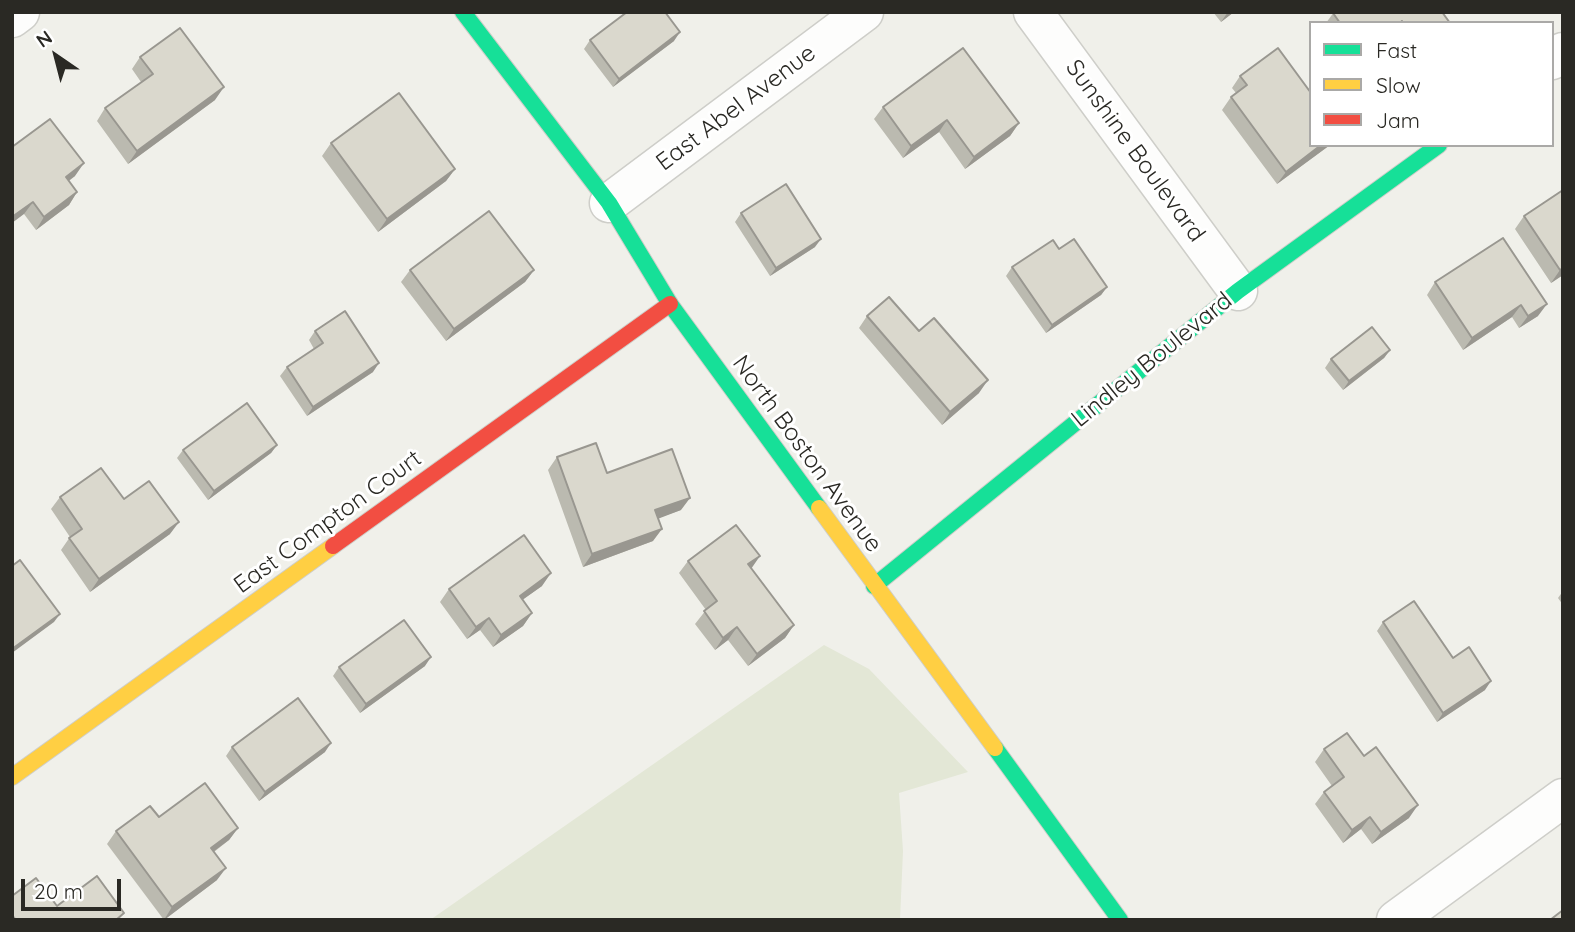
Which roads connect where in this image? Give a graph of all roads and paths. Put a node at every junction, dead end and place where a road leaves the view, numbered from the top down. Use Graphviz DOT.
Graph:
graph roads {
  1 [pos="20,12"];
  2 [pos="463,12"];
  3 [pos="864,12"];
  4 [pos="1033,12"];
  5 [pos="12,18"];
  6 [pos="1436,147"];
  7 [pos="609,203"];
  8 [pos="1238,291"];
  9 [pos="670,304"];
  10 [pos="874,586"];
  11 [pos="12,777"];
  12 [pos="1563,798"];
  13 [pos="1120,920"];
  14 [pos="1396,920"];
  1 -- 5 [label="street"];
  2 -- 7 [label="street, North Boston Avenue"];
  3 -- 7 [label="street, East Abel Avenue"];
  4 -- 8 [label="street, Sunshine Boulevard"];
  6 -- 8 [label="street, Lindley Boulevard"];
  7 -- 9 [label="street, North Boston Avenue"];
  8 -- 10 [label="street, Lindley Boulevard"];
  9 -- 10 [label="street, North Boston Avenue"];
  9 -- 11 [label="street, East Compton Court"];
  10 -- 13 [label="street, North Boston Avenue"];
  12 -- 14 [label="street"];
}
